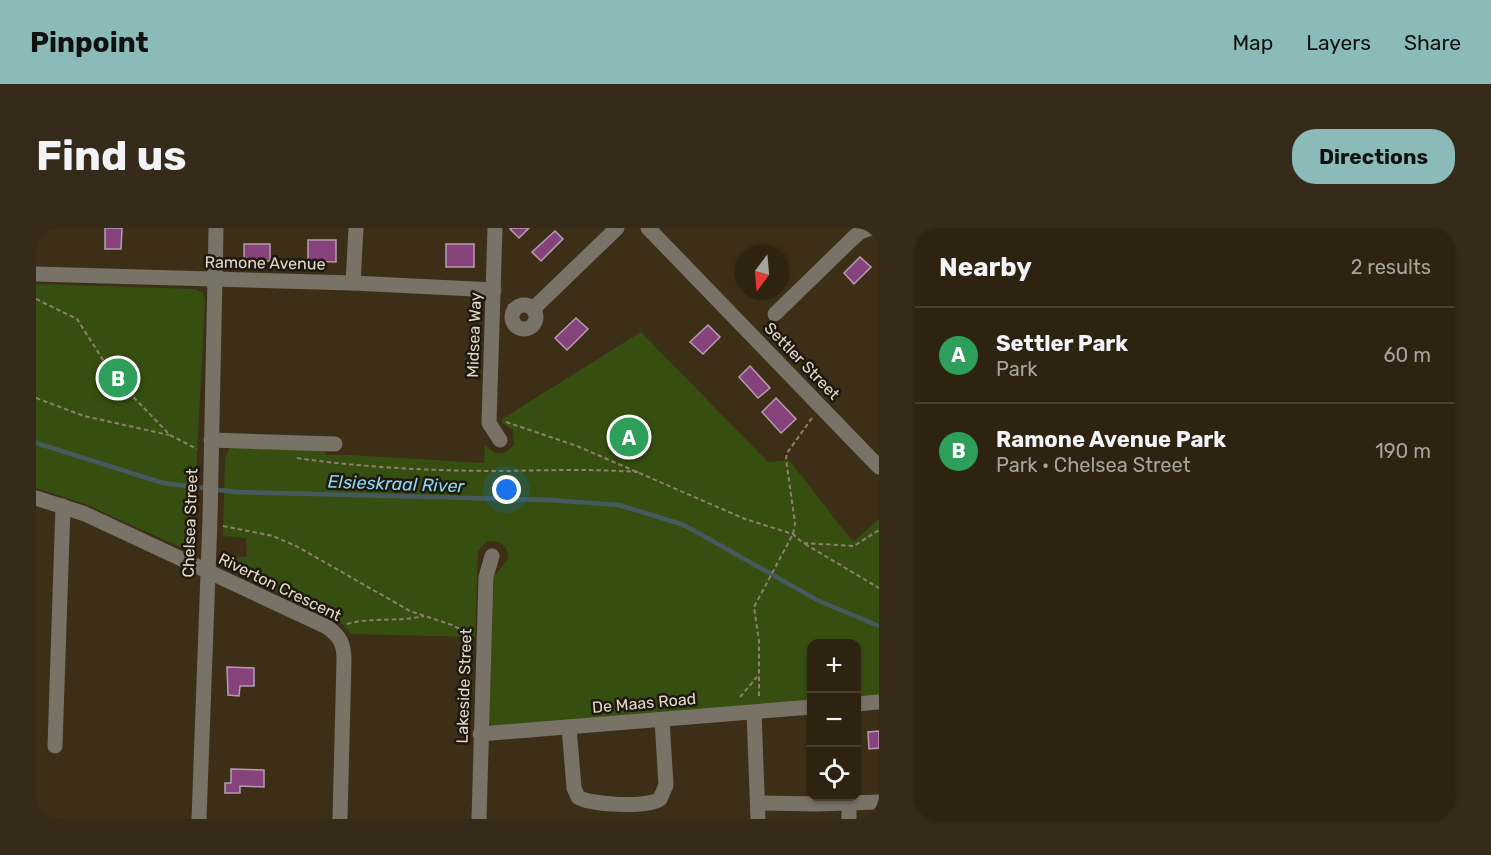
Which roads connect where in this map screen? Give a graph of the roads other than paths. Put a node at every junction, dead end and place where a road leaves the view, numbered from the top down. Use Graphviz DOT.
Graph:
graph roads {
  1 [pos="216,228"];
  2 [pos="356,228"];
  3 [pos="495,228"];
  4 [pos="648,228"];
  5 [pos="871,228"];
  6 [pos="614,229"];
  7 [pos="36,274"];
  8 [pos="215,280"];
  9 [pos="353,283"];
  10 [pos="494,290"];
  11 [pos="533,309"];
  12 [pos="775,314"];
  13 [pos="500,440"];
  14 [pos="335,444"];
  15 [pos="208,448"];
  16 [pos="879,467"];
  17 [pos="36,498"];
  18 [pos="63,506"];
  19 [pos="492,556"];
  20 [pos="207,572"];
  21 [pos="879,702"];
  22 [pos="861,704"];
  23 [pos="807,707"];
  24 [pos="757,708"];
  25 [pos="662,720"];
  26 [pos="569,727"];
  27 [pos="480,735"];
  28 [pos="55,746"];
  29 [pos="879,802"];
  30 [pos="759,803"];
  31 [pos="849,811"];
  32 [pos="199,819"];
  33 [pos="340,819"];
  34 [pos="479,819"];
  35 [pos="758,819"];
  1 -- 8 [label="street, Chelsea Street"];
  2 -- 9 [label="street"];
  3 -- 10 [label="street, Midsea Way"];
  4 -- 16 [label="street, Settler Street"];
  5 -- 12 [label="street"];
  6 -- 11 [label="street"];
  7 -- 8 [label="street, Ramone Avenue"];
  8 -- 9 [label="street, Ramone Avenue"];
  8 -- 15 [label="street, Chelsea Street"];
  9 -- 10 [label="street, Ramone Avenue"];
  10 -- 13 [label="street, Midsea Way"];
  11 -- 11 [label="street"];
  14 -- 15 [label="street"];
  15 -- 20 [label="street, Chelsea Street"];
  17 -- 18 [label="street, Riverton Crescent"];
  18 -- 20 [label="street, Riverton Crescent"];
  18 -- 28 [label="street"];
  19 -- 27 [label="street, Lakeside Street"];
  20 -- 32 [label="street, Chelsea Street"];
  20 -- 33 [label="street, Riverton Crescent"];
  21 -- 22 [label="street"];
  23 -- 24 [label="street, De Maas Road"];
  24 -- 25 [label="street, De Maas Road"];
  24 -- 30 [label="street"];
  25 -- 26 [label="street, De Maas Road"];
  25 -- 26 [label="street"];
  26 -- 27 [label="street, De Maas Road"];
  27 -- 34 [label="street, Lakeside Street"];
  29 -- 31 [label="street"];
  30 -- 31 [label="street"];
  30 -- 35 [label="street"];
}
